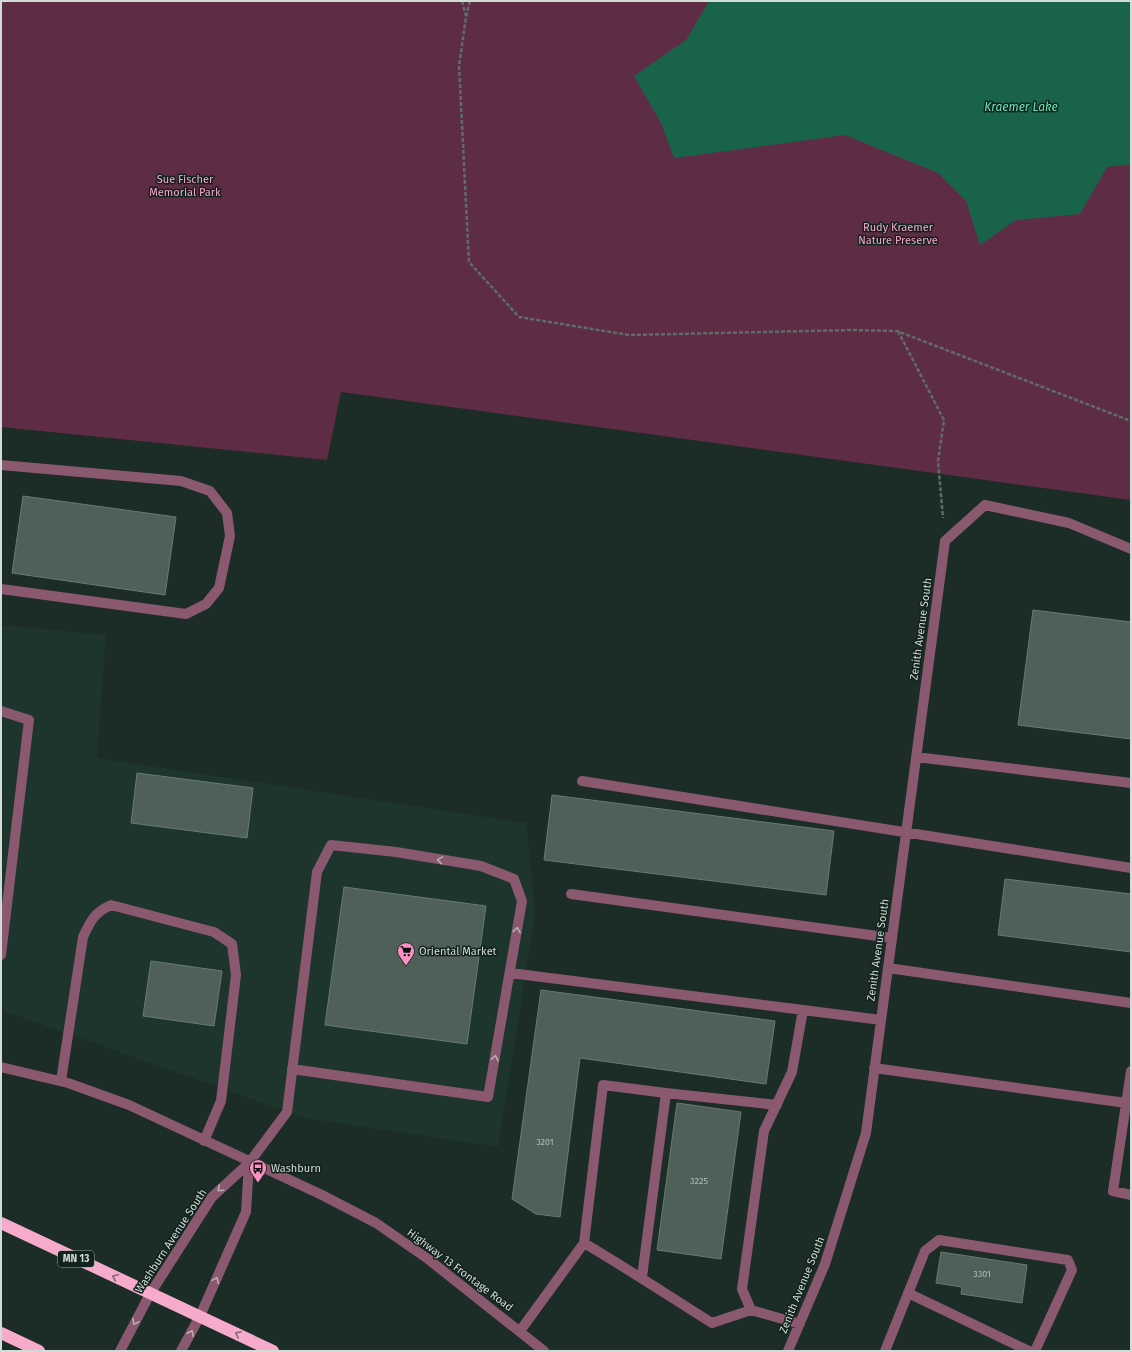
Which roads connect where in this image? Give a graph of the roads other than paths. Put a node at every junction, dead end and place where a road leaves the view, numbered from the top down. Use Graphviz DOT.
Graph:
graph roads {
  1 [pos="1,465"];
  2 [pos="1131,549"];
  3 [pos="1,589"];
  4 [pos="1,711"];
  5 [pos="916,757"];
  6 [pos="582,782"];
  7 [pos="1131,783"];
  8 [pos="906,833"];
  9 [pos="1131,868"];
  10 [pos="571,894"];
  11 [pos="892,938"];
  12 [pos="1,955"];
  13 [pos="888,968"];
  14 [pos="510,973"];
  15 [pos="1131,1003"];
  16 [pos="803,1010"];
  17 [pos="881,1020"];
  18 [pos="1,1066"];
  19 [pos="874,1068"];
  20 [pos="292,1069"];
  21 [pos="1131,1071"];
  22 [pos="61,1081"];
  23 [pos="666,1094"];
  24 [pos="1126,1103"];
  25 [pos="777,1105"];
  26 [pos="204,1141"];
  27 [pos="249,1163"];
  28 [pos="1131,1195"];
  29 [pos="1,1223"];
  30 [pos="584,1243"];
  31 [pos="642,1277"];
  32 [pos="908,1293"];
  33 [pos="150,1294"];
  34 [pos="751,1310"];
  35 [pos="200,1316"];
  36 [pos="800,1324"];
  37 [pos="520,1331"];
  38 [pos="1,1333"];
  39 [pos="39,1351"];
  40 [pos="120,1351"];
  41 [pos="182,1351"];
  42 [pos="273,1351"];
  43 [pos="544,1351"];
  44 [pos="788,1351"];
  45 [pos="885,1351"];
  46 [pos="1029,1351"];
  47 [pos="1034,1351"];
  1 -- 3 [label="street"];
  2 -- 5 [label="street, Zenith Avenue South"];
  4 -- 12 [label="street"];
  5 -- 7 [label="street"];
  5 -- 8 [label="street, Zenith Avenue South"];
  6 -- 8 [label="street"];
  8 -- 9 [label="street"];
  8 -- 11 [label="street, Zenith Avenue South"];
  10 -- 11 [label="street"];
  11 -- 13 [label="street, Zenith Avenue South"];
  13 -- 15 [label="street"];
  13 -- 17 [label="street, Zenith Avenue South"];
  14 -- 16 [label="street"];
  20 -- 14 [label="street, one-way"];
  14 -- 20 [label="street, Washburn Avenue South, one-way"];
  16 -- 17 [label="street"];
  16 -- 25 [label="street"];
  17 -- 19 [label="street, Zenith Avenue South"];
  18 -- 22 [label="street, Highway 13 Frontage Road"];
  19 -- 24 [label="street"];
  19 -- 36 [label="street, Zenith Avenue South"];
  20 -- 27 [label="street, Washburn Avenue South"];
  21 -- 24 [label="street"];
  22 -- 26 [label="street, Highway 13 Frontage Road"];
  22 -- 26 [label="street"];
  23 -- 25 [label="street"];
  23 -- 30 [label="street"];
  23 -- 31 [label="street"];
  24 -- 28 [label="street"];
  25 -- 34 [label="street"];
  26 -- 27 [label="street, Highway 13 Frontage Road"];
  27 -- 33 [label="street, Washburn Avenue South, one-way"];
  35 -- 27 [label="street, one-way"];
  27 -- 37 [label="street, Highway 13 Frontage Road"];
  33 -- 29 [label="highway, MN 13, one-way"];
  30 -- 31 [label="street"];
  30 -- 37 [label="street"];
  31 -- 34 [label="street"];
  32 -- 45 [label="street"];
  32 -- 46 [label="street"];
  32 -- 47 [label="street"];
  33 -- 35 [label="highway, MN 13"];
  33 -- 40 [label="street, Washburn Avenue South, one-way"];
  34 -- 36 [label="street"];
  41 -- 35 [label="street, one-way"];
  42 -- 35 [label="highway, MN 13, one-way"];
  36 -- 44 [label="street, Zenith Avenue South"];
  37 -- 43 [label="street, Highway 13 Frontage Road"];
  38 -- 39 [label="highway"];
}
